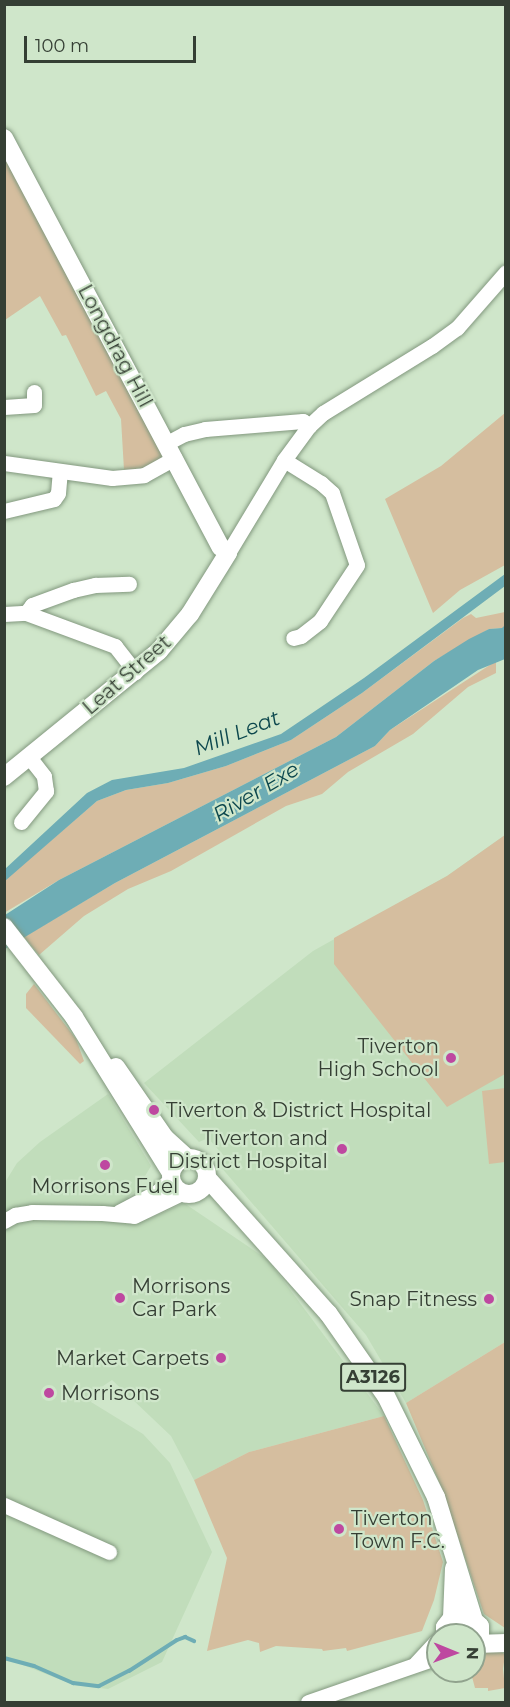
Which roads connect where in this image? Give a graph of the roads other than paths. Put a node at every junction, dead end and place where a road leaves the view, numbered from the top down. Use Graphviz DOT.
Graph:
graph roads {
  1 [pos="4,138"];
  2 [pos="506,272"];
  3 [pos="34,392"];
  4 [pos="4,407"];
  5 [pos="309,426"];
  6 [pos="171,451"];
  7 [pos="284,460"];
  8 [pos="4,463"];
  9 [pos="60,472"];
  10 [pos="4,511"];
  11 [pos="228,553"];
  12 [pos="129,584"];
  13 [pos="26,613"];
  14 [pos="4,614"];
  15 [pos="293,638"];
  16 [pos="135,672"];
  17 [pos="29,757"];
  18 [pos="4,777"];
  19 [pos="21,822"];
  20 [pos="4,927"];
  21 [pos="74,1017"];
  22 [pos="187,1158"];
  23 [pos="208,1179"];
  24 [pos="179,1185"];
  25 [pos="4,1221"];
  26 [pos="247,1224"];
  27 [pos="4,1505"];
  28 [pos="109,1552"];
  29 [pos="455,1557"];
  30 [pos="445,1623"];
  31 [pos="453,1623"];
  32 [pos="469,1623"];
  33 [pos="473,1623"];
  34 [pos="486,1635"];
  35 [pos="486,1636"];
  36 [pos="506,1638"];
  37 [pos="506,1643"];
  38 [pos="426,1652"];
  39 [pos="426,1660"];
  40 [pos="416,1663"];
  41 [pos="308,1702"];
  1 -- 6 [label="main road, Longdrag Hill"];
  2 -- 5 [label="street"];
  3 -- 4 [label="street"];
  5 -- 6 [label="street"];
  5 -- 7 [label="street"];
  6 -- 9 [label="street"];
  6 -- 11 [label="main road, Longdrag Hill"];
  7 -- 11 [label="street"];
  7 -- 15 [label="street"];
  8 -- 9 [label="street"];
  9 -- 10 [label="street"];
  11 -- 16 [label="main road, Leat Street"];
  12 -- 13 [label="street"];
  13 -- 14 [label="street"];
  13 -- 16 [label="street"];
  16 -- 17 [label="main road, Leat Street"];
  17 -- 18 [label="main road, Leat Street"];
  17 -- 19 [label="street"];
  20 -- 21 [label="main road, A3126"];
  21 -- 22 [label="main road, A3126"];
  21 -- 24 [label="main road, A3126"];
  22 -- 23 [label="main road, A3126"];
  22 -- 24 [label="main road"];
  23 -- 24 [label="main road"];
  23 -- 26 [label="main road, A3126"];
  24 -- 25 [label="street"];
  24 -- 26 [label="main road, A3126"];
  26 -- 29 [label="main road, A3126"];
  27 -- 28 [label="street"];
  29 -- 30 [label="main road, A3126"];
  29 -- 33 [label="main road, A3126"];
  31 -- 32 [label="main road"];
  34 -- 36 [label="main road"];
  35 -- 37 [label="main road"];
  38 -- 40 [label="street"];
  39 -- 40 [label="street"];
  40 -- 41 [label="street"];
}
